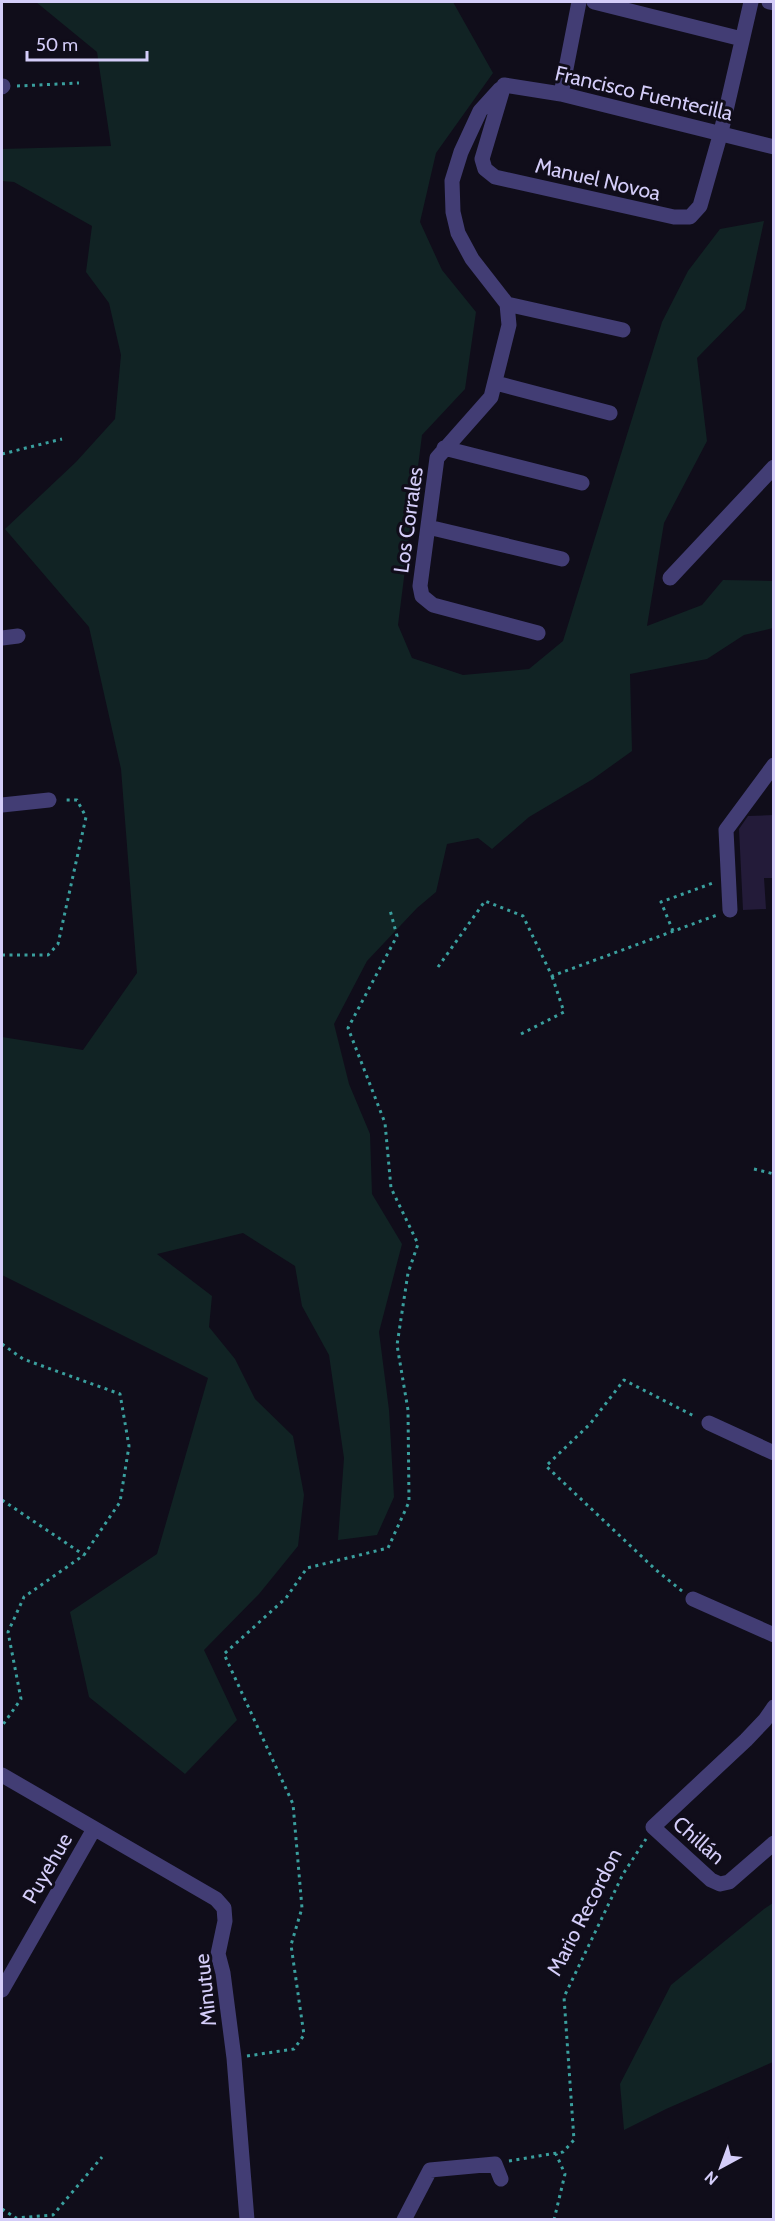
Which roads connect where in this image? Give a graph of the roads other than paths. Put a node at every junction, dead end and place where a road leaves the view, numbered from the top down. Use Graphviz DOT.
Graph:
graph roads {
  1 [pos="579,2"];
  2 [pos="594,2"];
  3 [pos="751,2"];
  4 [pos="769,2"];
  5 [pos="774,3"];
  6 [pos="742,39"];
  7 [pos="504,85"];
  8 [pos="561,94"];
  9 [pos="721,132"];
  10 [pos="774,147"];
  11 [pos="507,304"];
  12 [pos="622,330"];
  13 [pos="496,383"];
  14 [pos="610,413"];
  15 [pos="444,448"];
  16 [pos="773,470"];
  17 [pos="582,483"];
  18 [pos="428,527"];
  19 [pos="562,559"];
  20 [pos="669,578"];
  21 [pos="538,633"];
  22 [pos="18,636"];
  23 [pos="2,638"];
  24 [pos="774,765"];
  25 [pos="49,800"];
  26 [pos="2,805"];
  27 [pos="730,910"];
  28 [pos="709,1423"];
  29 [pos="774,1453"];
  30 [pos="693,1599"];
  31 [pos="774,1635"];
  32 [pos="774,1707"];
  33 [pos="2,1775"];
  34 [pos="94,1829"];
  35 [pos="774,1843"];
  36 [pos="2,1990"];
  37 [pos="501,2179"];
  38 [pos="247,2220"];
  39 [pos="404,2220"];
  1 -- 8 [label="street"];
  2 -- 6 [label="street"];
  3 -- 6 [label="street"];
  4 -- 5 [label="street"];
  6 -- 9 [label="street"];
  7 -- 8 [label="street, Francisco Fuentecilla"];
  7 -- 9 [label="street, Manuel Novoa"];
  7 -- 11 [label="street"];
  8 -- 9 [label="street, Francisco Fuentecilla"];
  9 -- 10 [label="street, Francisco Fuentecilla"];
  11 -- 12 [label="street"];
  11 -- 13 [label="street, Los Corrales"];
  13 -- 14 [label="street"];
  13 -- 15 [label="street, Los Corrales"];
  15 -- 17 [label="street"];
  15 -- 18 [label="street, Los Corrales"];
  16 -- 20 [label="street"];
  18 -- 19 [label="street"];
  18 -- 21 [label="street, Los Corrales"];
  22 -- 23 [label="street"];
  24 -- 27 [label="street"];
  25 -- 26 [label="street"];
  28 -- 29 [label="street"];
  30 -- 31 [label="street"];
  32 -- 35 [label="street, Chillán"];
  33 -- 34 [label="street, Minutue"];
  34 -- 36 [label="street, Puyehue"];
  34 -- 38 [label="street, Minutue"];
  37 -- 39 [label="street"];
}
